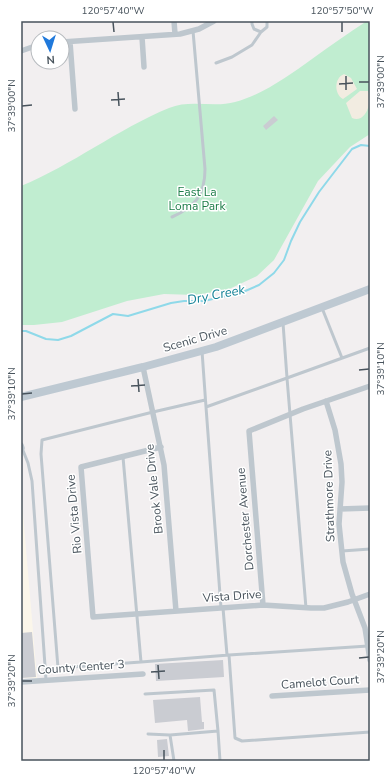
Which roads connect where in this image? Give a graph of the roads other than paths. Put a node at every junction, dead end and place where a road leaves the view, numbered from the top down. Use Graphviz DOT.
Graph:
graph roads {
  1 [pos="174,21"];
  2 [pos="214,21"];
  3 [pos="252,21"];
  4 [pos="268,21"];
  5 [pos="193,31"];
  6 [pos="261,32"];
  7 [pos="175,34"];
  8 [pos="142,36"];
  9 [pos="70,42"];
  10 [pos="216,63"];
  11 [pos="144,67"];
  12 [pos="75,109"];
  13 [pos="172,216"];
  14 [pos="370,289"];
  15 [pos="322,308"];
  16 [pos="283,323"];
  17 [pos="370,348"];
  18 [pos="202,351"];
  19 [pos="342,358"];
  20 [pos="143,366"];
  21 [pos="287,378"];
  22 [pos="370,386"];
  23 [pos="21,396"];
  24 [pos="206,400"];
  25 [pos="326,401"];
  26 [pos="206,407"];
  27 [pos="153,412"];
  28 [pos="289,414"];
  29 [pos="21,447"];
  30 [pos="161,447"];
  31 [pos="122,457"];
  32 [pos="370,508"];
  33 [pos="340,509"];
  34 [pos="370,549"];
  35 [pos="342,551"];
  36 [pos="370,594"];
  37 [pos="355,599"];
  38 [pos="263,605"];
  39 [pos="222,608"];
  40 [pos="306,608"];
  41 [pos="176,611"];
  42 [pos="137,614"];
  43 [pos="94,616"];
  44 [pos="368,646"];
  45 [pos="228,655"];
  46 [pos="370,660"];
  47 [pos="141,662"];
  48 [pos="143,674"];
  49 [pos="46,680"];
  50 [pos="21,682"];
  51 [pos="370,690"];
  52 [pos="145,694"];
  53 [pos="272,696"];
  54 [pos="218,731"];
  55 [pos="370,732"];
  56 [pos="148,734"];
  57 [pos="170,734"];
  58 [pos="174,761"];
  59 [pos="220,761"];
  1 -- 7 [label="street"];
  2 -- 5 [label="street"];
  3 -- 6 [label="lane"];
  4 -- 6 [label="lane"];
  5 -- 7 [label="street"];
  5 -- 13 [label="lane"];
  6 -- 10 [label="lane"];
  7 -- 8 [label="street"];
  8 -- 9 [label="street"];
  8 -- 11 [label="street"];
  9 -- 12 [label="street"];
  14 -- 15 [label="main road, Scenic Drive"];
  15 -- 16 [label="main road, Scenic Drive"];
  15 -- 19 [label="lane"];
  16 -- 18 [label="main road, Scenic Drive"];
  16 -- 21 [label="lane"];
  17 -- 19 [label="lane"];
  18 -- 20 [label="main road, Scenic Drive"];
  18 -- 24 [label="lane"];
  19 -- 21 [label="lane"];
  20 -- 23 [label="main road, Scenic Drive"];
  20 -- 27 [label="street, Brook Vale Drive"];
  21 -- 26 [label="lane"];
  21 -- 28 [label="lane"];
  22 -- 25 [label="street"];
  24 -- 26 [label="lane"];
  24 -- 27 [label="lane"];
  25 -- 28 [label="street"];
  25 -- 33 [label="street, Strathmore Drive"];
  26 -- 39 [label="lane"];
  27 -- 30 [label="street, Brook Vale Drive"];
  27 -- 47 [label="lane"];
  28 -- 38 [label="street, Dorchester Avenue"];
  28 -- 40 [label="lane"];
  29 -- 49 [label="lane"];
  30 -- 31 [label="street, Rio Vista Drive"];
  30 -- 41 [label="street, Brook Vale Drive"];
  31 -- 42 [label="lane"];
  31 -- 43 [label="street, Rio Vista Drive"];
  32 -- 33 [label="street"];
  33 -- 35 [label="street, Strathmore Drive"];
  34 -- 35 [label="lane"];
  35 -- 37 [label="street, Strathmore Drive"];
  36 -- 37 [label="street, Vista Drive"];
  37 -- 40 [label="street, Vista Drive"];
  37 -- 44 [label="street, Strathmore Drive"];
  38 -- 39 [label="street, Vista Drive"];
  38 -- 40 [label="street, Vista Drive"];
  39 -- 41 [label="street, Vista Drive"];
  39 -- 45 [label="lane"];
  41 -- 42 [label="street, Vista Drive"];
  42 -- 43 [label="street, Vista Drive"];
  42 -- 47 [label="lane"];
  44 -- 45 [label="lane"];
  44 -- 46 [label="street, Strathmore Drive"];
  45 -- 47 [label="lane"];
  45 -- 55 [label="lane"];
  48 -- 49 [label="street, County Center 3"];
  49 -- 50 [label="street, County Center 3"];
  51 -- 53 [label="street, Camelot Court"];
  52 -- 54 [label="lane"];
  54 -- 57 [label="lane"];
  54 -- 59 [label="lane"];
  56 -- 57 [label="lane"];
  57 -- 58 [label="lane"];
}
